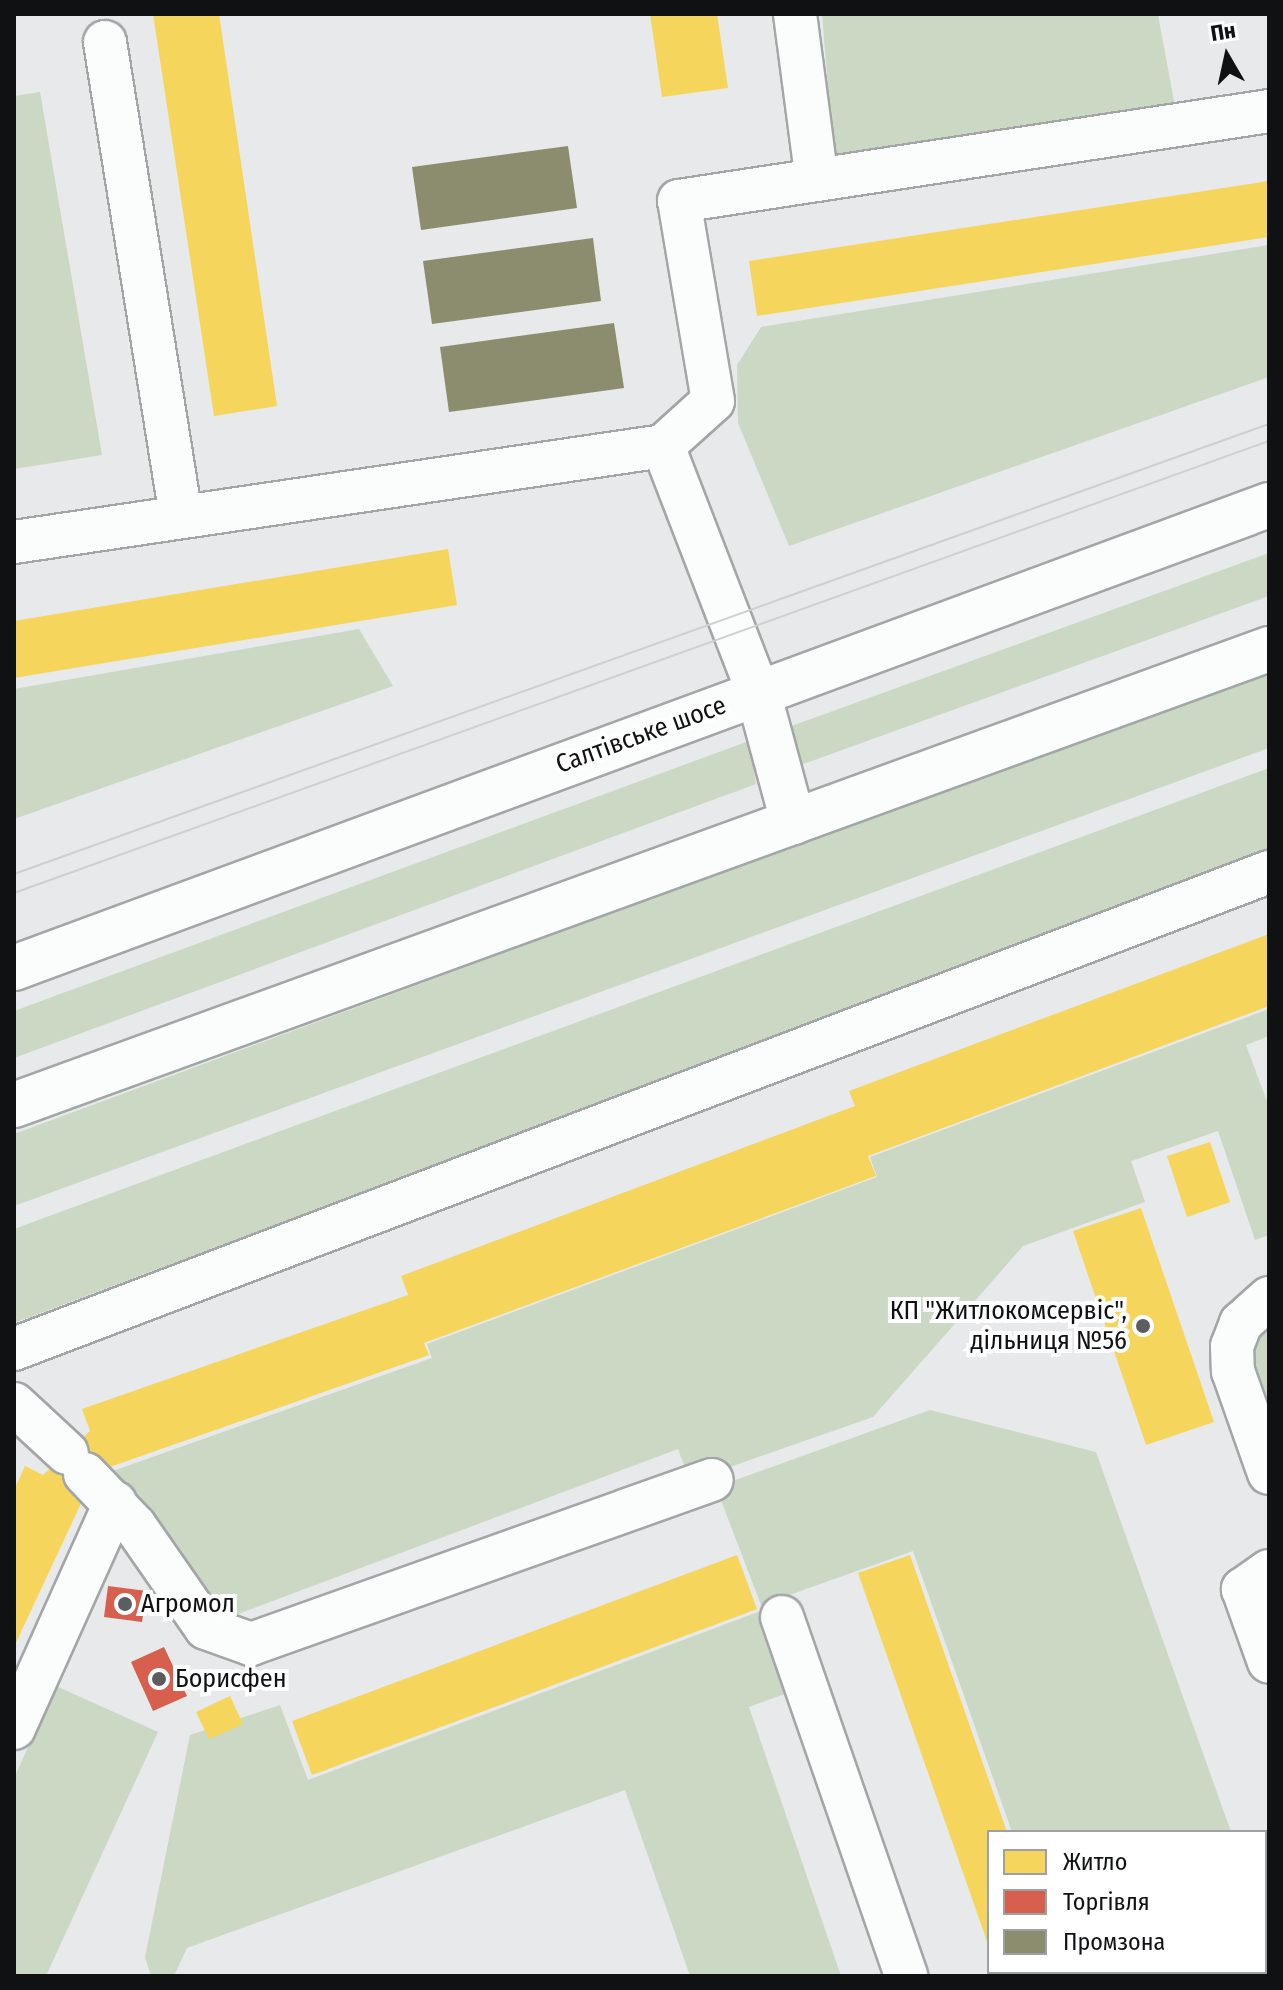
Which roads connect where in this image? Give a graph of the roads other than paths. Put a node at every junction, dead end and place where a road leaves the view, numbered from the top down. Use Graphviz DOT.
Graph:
graph roads {
  1 [pos="795,14"];
  2 [pos="105,42"];
  3 [pos="1269,111"];
  4 [pos="817,180"];
  5 [pos="663,446"];
  6 [pos="1269,505"];
  7 [pos="181,515"];
  8 [pos="14,542"];
  9 [pos="1269,649"];
  10 [pos="758,692"];
  11 [pos="793,822"];
  12 [pos="1269,872"];
  13 [pos="14,968"];
  14 [pos="14,1105"];
  15 [pos="1269,1298"];
  16 [pos="14,1349"];
  17 [pos="14,1404"];
  18 [pos="1269,1473"];
  19 [pos="712,1480"];
  20 [pos="115,1503"];
  21 [pos="1269,1571"];
  22 [pos="782,1617"];
  23 [pos="1269,1662"];
  24 [pos="14,1728"];
  25 [pos="906,1976"];
  1 -- 4 [label="lane"];
  2 -- 7 [label="lane"];
  3 -- 4 [label="lane"];
  4 -- 5 [label="lane"];
  5 -- 7 [label="lane"];
  5 -- 10 [label="lane"];
  6 -- 10 [label="main road, Салтівське шосе"];
  7 -- 8 [label="lane"];
  9 -- 11 [label="main road"];
  10 -- 11 [label="main road"];
  10 -- 13 [label="main road, Салтівське шосе"];
  11 -- 14 [label="main road"];
  12 -- 16 [label="lane"];
  15 -- 18 [label="lane"];
  17 -- 20 [label="lane"];
  19 -- 20 [label="lane"];
  20 -- 24 [label="lane"];
  21 -- 23 [label="lane"];
  22 -- 25 [label="lane"];
}
